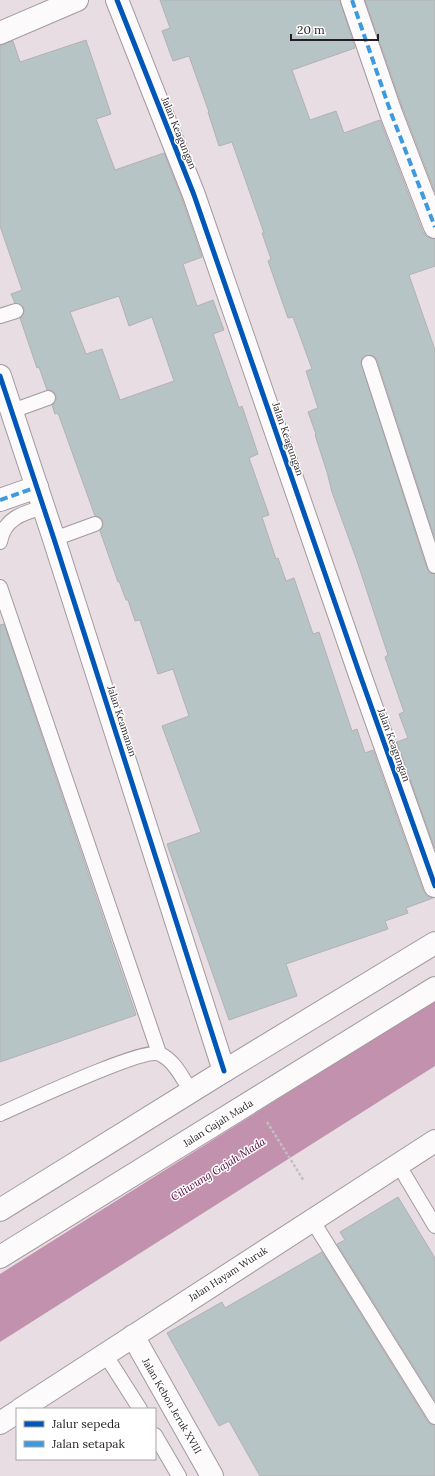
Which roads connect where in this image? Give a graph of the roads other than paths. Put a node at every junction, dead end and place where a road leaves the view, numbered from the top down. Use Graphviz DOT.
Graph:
graph roads {
  1 [pos="77,0"];
  2 [pos="117,0"];
  3 [pos="352,0"];
  4 [pos="0,33"];
  5 [pos="435,226"];
  6 [pos="16,311"];
  7 [pos="0,316"];
  8 [pos="369,363"];
  9 [pos="0,376"];
  10 [pos="48,398"];
  11 [pos="12,411"];
  12 [pos="37,487"];
  13 [pos="0,500"];
  14 [pos="44,507"];
  15 [pos="95,524"];
  16 [pos="54,539"];
  17 [pos="0,542"];
  18 [pos="435,566"];
  19 [pos="0,587"];
  20 [pos="435,886"];
  21 [pos="435,943"];
  22 [pos="435,988"];
  23 [pos="159,1053"];
  24 [pos="224,1071"];
  25 [pos="191,1092"];
  26 [pos="0,1114"];
  27 [pos="435,1141"];
  28 [pos="398,1164"];
  29 [pos="0,1210"];
  30 [pos="312,1220"];
  31 [pos="435,1226"];
  32 [pos="0,1257"];
  33 [pos="133,1336"];
  34 [pos="105,1354"];
  35 [pos="23,1408"];
  36 [pos="139,1408"];
  37 [pos="16,1413"];
  38 [pos="435,1417"];
  39 [pos="0,1423"];
  40 [pos="156,1436"];
  41 [pos="179,1476"];
  42 [pos="212,1476"];
  1 -- 4 [label="street"];
  2 -- 20 [label="street, Jalan Keagungan"];
  3 -- 5 [label="street"];
  6 -- 7 [label="lane"];
  8 -- 18 [label="lane"];
  9 -- 11 [label="street, Jalan Keamanan"];
  10 -- 11 [label="lane"];
  11 -- 12 [label="street, Jalan Keamanan"];
  12 -- 13 [label="street"];
  12 -- 14 [label="street, Jalan Keamanan"];
  14 -- 16 [label="street, Jalan Keamanan"];
  14 -- 17 [label="lane"];
  15 -- 16 [label="lane"];
  16 -- 24 [label="street, Jalan Keamanan"];
  19 -- 23 [label="lane"];
  21 -- 24 [label="street"];
  22 -- 32 [label="street, Jalan Gajah Mada"];
  23 -- 25 [label="lane"];
  23 -- 26 [label="lane"];
  24 -- 25 [label="street"];
  25 -- 29 [label="street"];
  27 -- 28 [label="street, Jalan Hayam Wuruk"];
  28 -- 30 [label="street, Jalan Hayam Wuruk"];
  28 -- 31 [label="lane"];
  30 -- 33 [label="street, Jalan Hayam Wuruk"];
  30 -- 38 [label="lane"];
  33 -- 34 [label="street, Jalan Hayam Wuruk"];
  33 -- 42 [label="street, Jalan Kebon Jeruk XVIII"];
  34 -- 35 [label="street, Jalan Hayam Wuruk"];
  34 -- 36 [label="lane"];
  37 -- 39 [label="street"];
  40 -- 41 [label="lane"];
}
